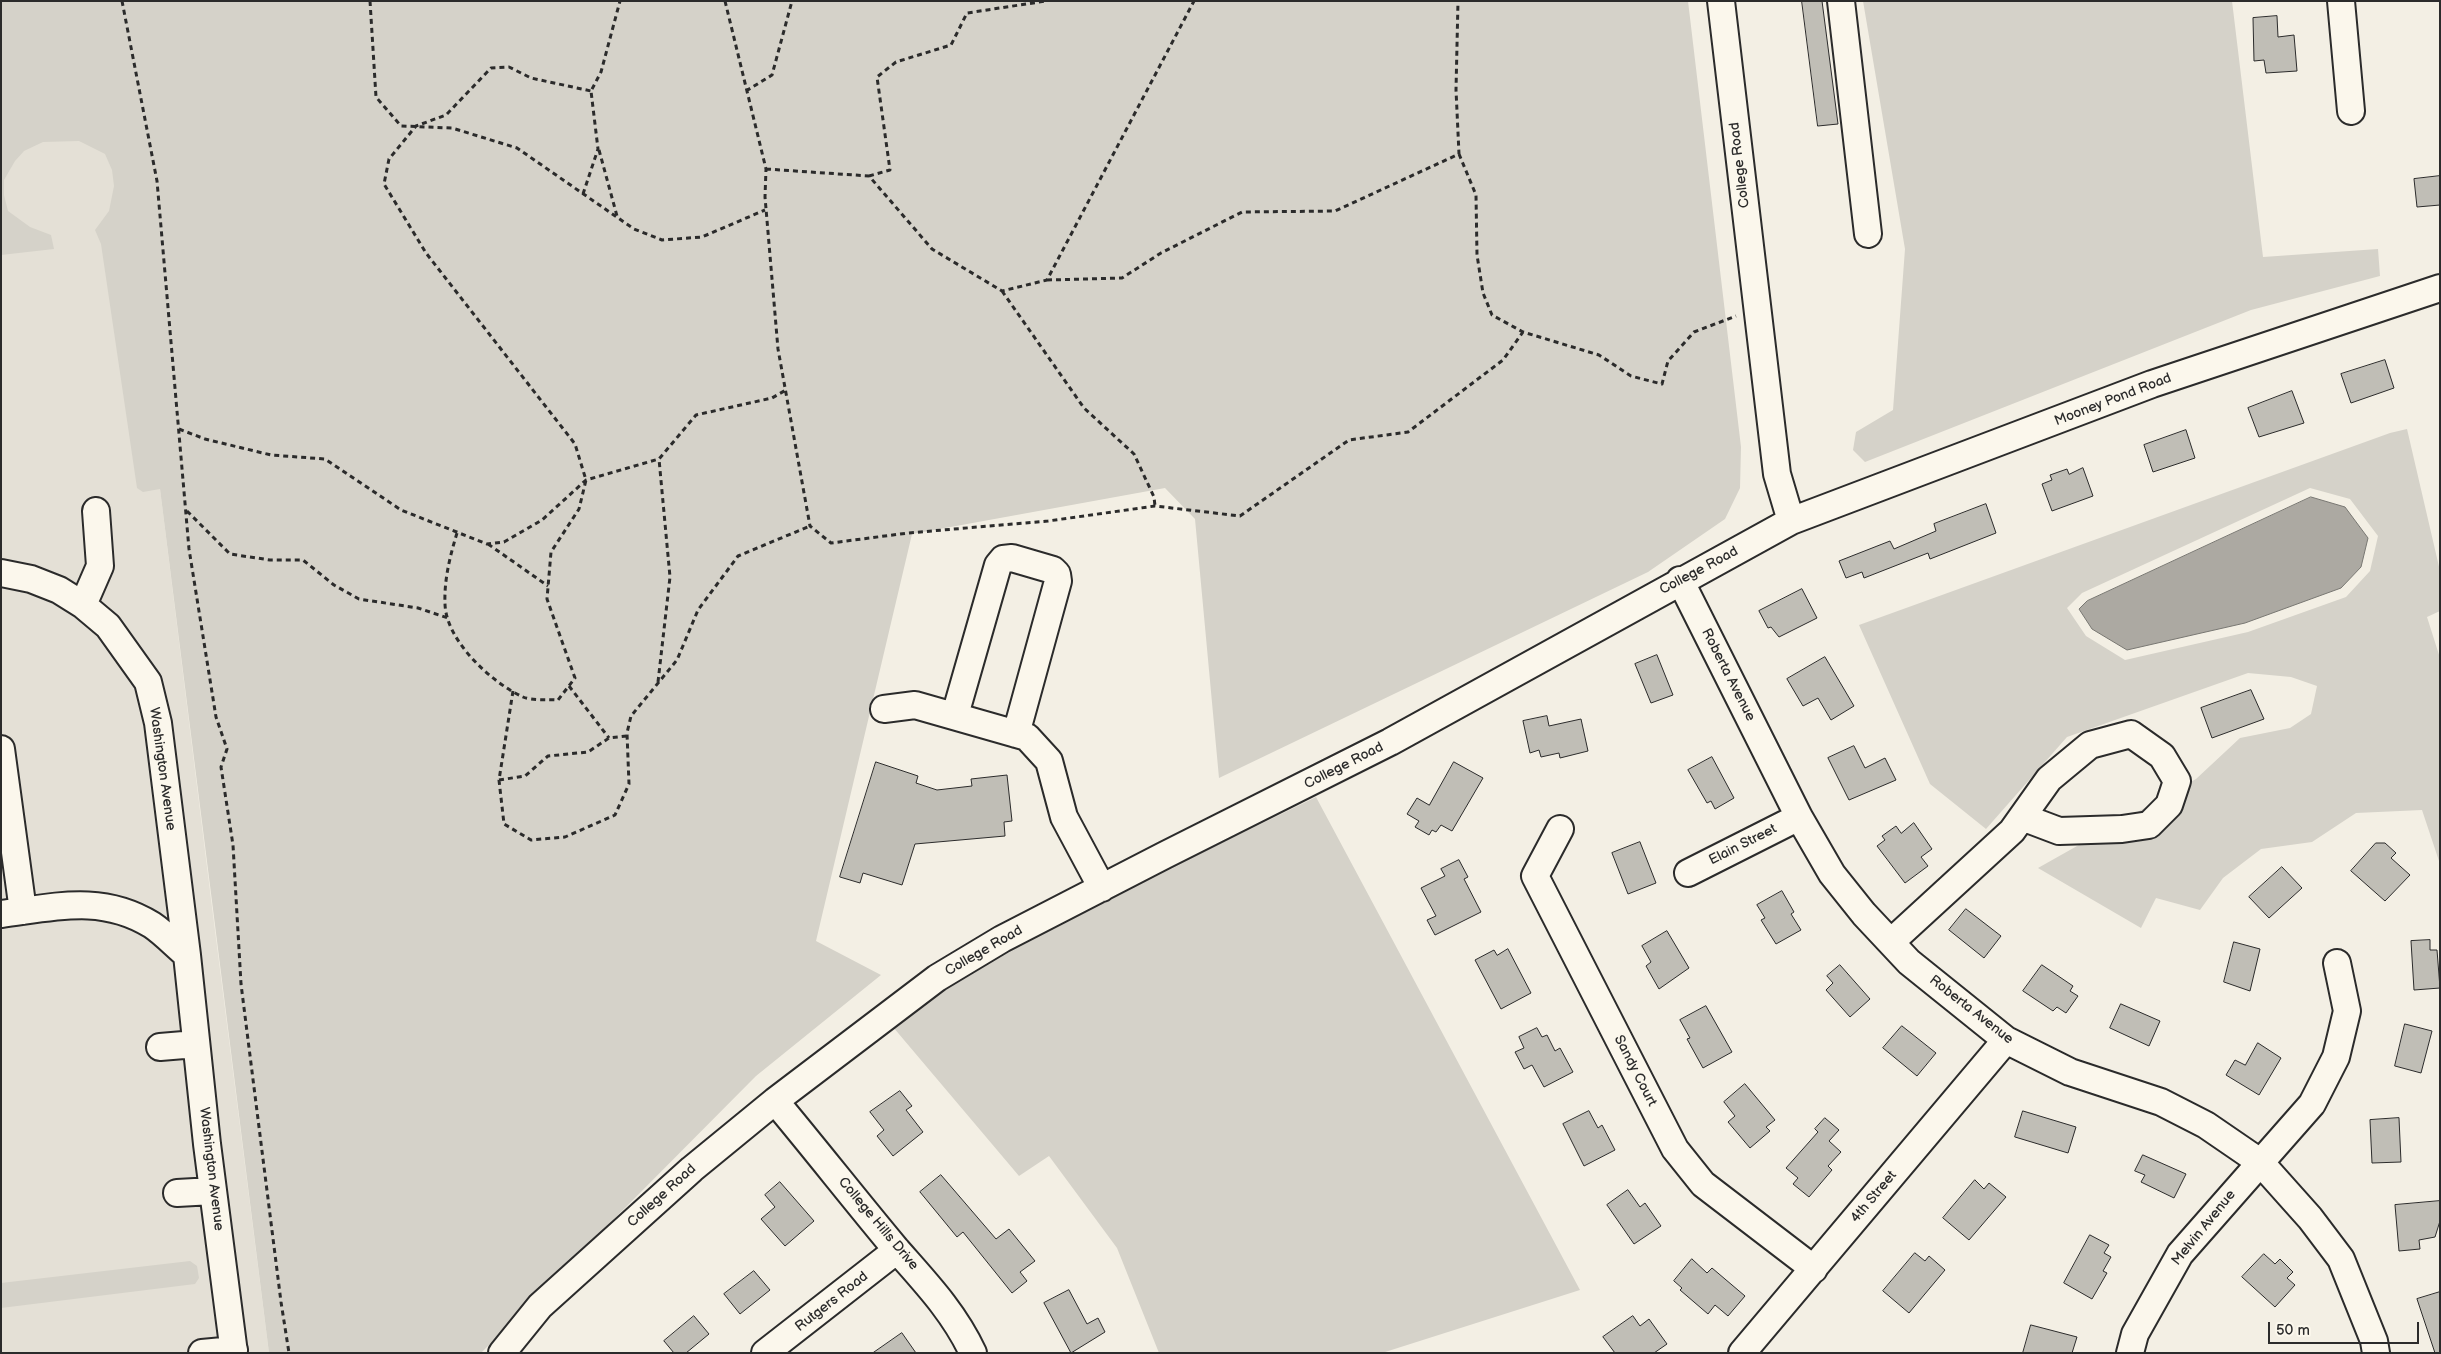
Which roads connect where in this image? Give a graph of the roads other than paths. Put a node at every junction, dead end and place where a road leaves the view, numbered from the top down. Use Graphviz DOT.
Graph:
graph roads {
  1 [pos="1720,1"];
  2 [pos="1841,1"];
  3 [pos="2341,1"];
  4 [pos="2351,111"];
  5 [pos="1868,234"];
  6 [pos="2440,288"];
  7 [pos="96,511"];
  8 [pos="1791,521"];
  9 [pos="1,573"];
  10 [pos="1680,580"];
  11 [pos="83,605"];
  12 [pos="884,709"];
  13 [pos="955,715"];
  14 [pos="1016,734"];
  15 [pos="1,749"];
  16 [pos="1798,817"];
  17 [pos="2022,817"];
  18 [pos="1560,829"];
  19 [pos="1688,873"];
  20 [pos="1102,888"];
  21 [pos="12,912"];
  22 [pos="1891,942"];
  23 [pos="187,956"];
  24 [pos="2337,963"];
  25 [pos="2006,1040"];
  26 [pos="196,1044"];
  27 [pos="160,1047"];
  28 [pos="775,1101"];
  29 [pos="2260,1162"];
  30 [pos="213,1191"];
  31 [pos="177,1193"];
  32 [pos="897,1250"];
  33 [pos="1814,1269"];
  34 [pos="234,1351"];
  35 [pos="202,1353"];
  36 [pos="502,1353"];
  37 [pos="765,1353"];
  38 [pos="973,1353"];
  39 [pos="1742,1353"];
  40 [pos="2130,1353"];
  41 [pos="2376,1353"];
  1 -- 8 [label="street, College Road"];
  2 -- 5 [label="street"];
  3 -- 4 [label="street"];
  6 -- 8 [label="street, Mooney Pond Road"];
  7 -- 11 [label="street"];
  8 -- 10 [label="street, College Road"];
  9 -- 11 [label="street, Washington Avenue"];
  10 -- 16 [label="street, Roberta Avenue"];
  10 -- 20 [label="street, College Road"];
  11 -- 23 [label="street, Washington Avenue"];
  12 -- 13 [label="street"];
  13 -- 14 [label="street"];
  13 -- 14 [label="street"];
  14 -- 20 [label="street"];
  15 -- 21 [label="street"];
  16 -- 19 [label="street, Elain Street"];
  16 -- 22 [label="street, Roberta Avenue"];
  17 -- 17 [label="street"];
  17 -- 22 [label="street"];
  18 -- 33 [label="street, Sandy Court"];
  20 -- 28 [label="street, College Road"];
  21 -- 23 [label="street"];
  22 -- 25 [label="street, Roberta Avenue"];
  23 -- 26 [label="street, Washington Avenue"];
  24 -- 29 [label="street, Melvin Avenue"];
  25 -- 29 [label="street, Roberta Avenue"];
  25 -- 33 [label="street, 4th Street"];
  26 -- 27 [label="street"];
  26 -- 30 [label="street, Washington Avenue"];
  28 -- 32 [label="street, College Hills Drive"];
  28 -- 36 [label="street, College Road"];
  29 -- 40 [label="street, Melvin Avenue"];
  29 -- 41 [label="street, Roberta Avenue"];
  30 -- 31 [label="street"];
  30 -- 34 [label="street, Washington Avenue"];
  32 -- 37 [label="street, Rutgers Road"];
  32 -- 38 [label="street, College Hills Drive"];
  33 -- 39 [label="street, 4th Street"];
  34 -- 35 [label="street"];
}
